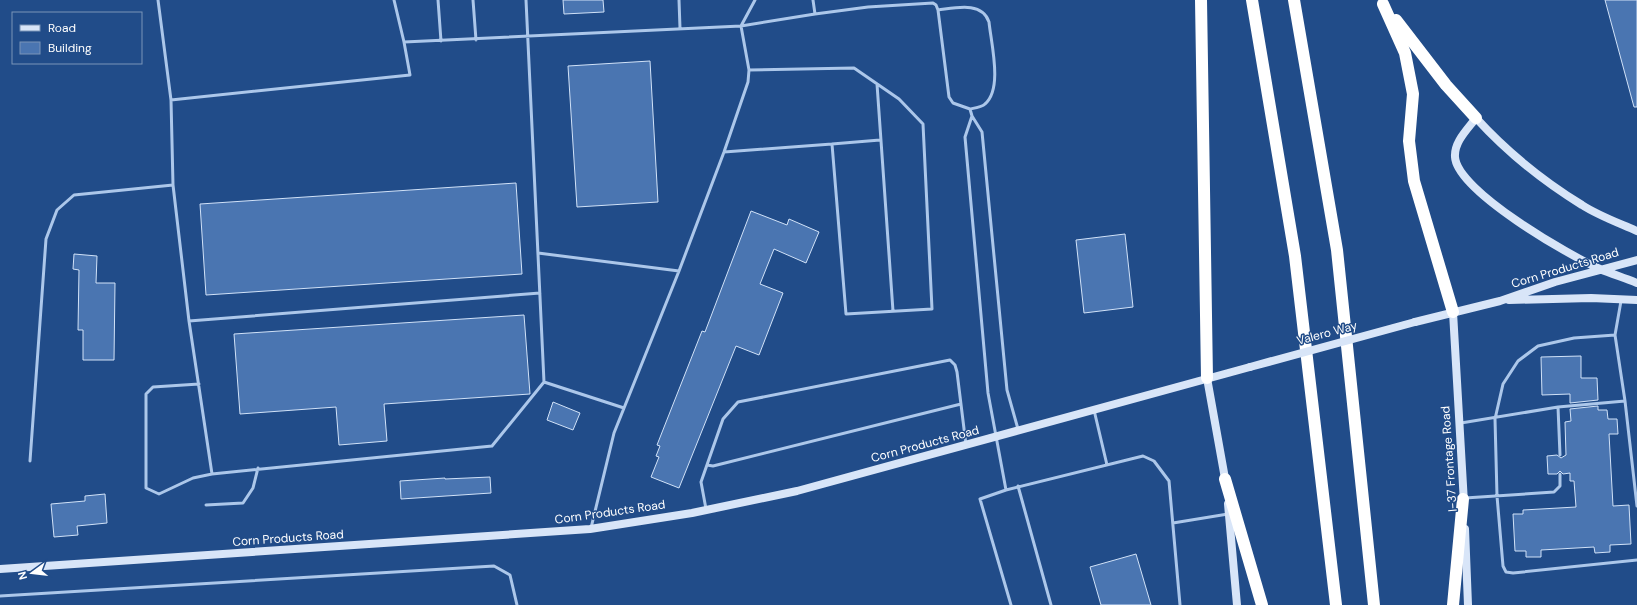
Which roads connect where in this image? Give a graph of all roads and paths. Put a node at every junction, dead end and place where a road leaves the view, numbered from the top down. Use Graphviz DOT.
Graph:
graph roads {
  1 [pos="159,0"];
  2 [pos="394,0"];
  3 [pos="438,0"];
  4 [pos="473,0"];
  5 [pos="526,0"];
  6 [pos="679,0"];
  7 [pos="755,0"];
  8 [pos="813,0"];
  9 [pos="917,0"];
  10 [pos="1201,0"];
  11 [pos="1252,0"];
  12 [pos="1294,0"];
  13 [pos="1382,2"];
  14 [pos="918,4"];
  15 [pos="938,10"];
  16 [pos="815,14"];
  17 [pos="741,26"];
  18 [pos="680,28"];
  19 [pos="528,37"];
  20 [pos="476,40"];
  21 [pos="441,41"];
  22 [pos="404,42"];
  23 [pos="749,70"];
  24 [pos="877,83"];
  25 [pos="171,100"];
  26 [pos="970,110"];
  27 [pos="972,116"];
  28 [pos="1476,118"];
  29 [pos="880,140"];
  30 [pos="832,144"];
  31 [pos="724,152"];
  32 [pos="173,185"];
  33 [pos="1637,231"];
  34 [pos="538,253"];
  35 [pos="1637,260"];
  36 [pos="1600,269"];
  37 [pos="680,271"];
  38 [pos="1637,283"];
  39 [pos="540,293"];
  40 [pos="1622,299"];
  41 [pos="1637,300"];
  42 [pos="1500,301"];
  43 [pos="893,312"];
  44 [pos="1453,312"];
  45 [pos="189,321"];
  46 [pos="1615,336"];
  47 [pos="1207,378"];
  48 [pos="544,382"];
  49 [pos="199,384"];
  50 [pos="1626,401"];
  51 [pos="961,404"];
  52 [pos="1558,407"];
  53 [pos="624,408"];
  54 [pos="1094,410"];
  55 [pos="1495,419"];
  56 [pos="1458,423"];
  57 [pos="1018,431"];
  58 [pos="996,437"];
  59 [pos="966,445"];
  60 [pos="1560,455"];
  61 [pos="30,461"];
  62 [pos="707,465"];
  63 [pos="1107,465"];
  64 [pos="258,468"];
  65 [pos="212,474"];
  66 [pos="1560,474"];
  67 [pos="1225,479"];
  68 [pos="1018,486"];
  69 [pos="1006,490"];
  70 [pos="1497,496"];
  71 [pos="1463,499"];
  72 [pos="206,505"];
  73 [pos="1637,506"];
  74 [pos="706,510"];
  75 [pos="1229,514"];
  76 [pos="1173,523"];
  77 [pos="590,529"];
  78 [pos="1637,560"];
  79 [pos="0,569"];
  80 [pos="0,596"];
  81 [pos="517,605"];
  82 [pos="1011,605"];
  83 [pos="1051,605"];
  84 [pos="1180,605"];
  85 [pos="1237,605"];
  86 [pos="1262,605"];
  87 [pos="1336,605"];
  88 [pos="1374,605"];
  89 [pos="1453,605"];
  90 [pos="1468,605"];
  1 -- 25 [label="lane"];
  2 -- 22 [label="lane"];
  3 -- 21 [label="lane"];
  4 -- 20 [label="lane"];
  5 -- 19 [label="lane"];
  6 -- 18 [label="lane"];
  7 -- 17 [label="lane"];
  8 -- 16 [label="lane"];
  9 -- 14 [label="lane"];
  10 -- 47 [label="highway"];
  11 -- 87 [label="highway"];
  12 -- 88 [label="highway"];
  13 -- 28 [label="highway"];
  13 -- 44 [label="highway"];
  14 -- 15 [label="lane"];
  14 -- 16 [label="lane"];
  15 -- 26 [label="lane"];
  15 -- 26 [label="lane"];
  16 -- 17 [label="lane"];
  17 -- 18 [label="lane"];
  17 -- 23 [label="lane"];
  18 -- 19 [label="lane"];
  19 -- 20 [label="lane"];
  19 -- 34 [label="lane"];
  20 -- 21 [label="lane"];
  21 -- 22 [label="lane"];
  22 -- 25 [label="lane"];
  23 -- 24 [label="lane"];
  23 -- 31 [label="lane"];
  24 -- 29 [label="lane"];
  24 -- 43 [label="lane"];
  25 -- 32 [label="lane"];
  26 -- 27 [label="lane"];
  27 -- 57 [label="lane"];
  27 -- 58 [label="lane"];
  28 -- 33 [label="main road"];
  28 -- 36 [label="main road"];
  29 -- 30 [label="lane"];
  29 -- 43 [label="lane"];
  30 -- 31 [label="lane"];
  30 -- 43 [label="lane"];
  31 -- 37 [label="lane"];
  32 -- 45 [label="lane"];
  32 -- 61 [label="lane"];
  34 -- 37 [label="lane"];
  34 -- 39 [label="lane"];
  35 -- 36 [label="main road, Corn Products Road"];
  36 -- 38 [label="main road"];
  36 -- 42 [label="main road, Corn Products Road"];
  37 -- 53 [label="lane"];
  39 -- 45 [label="lane"];
  39 -- 48 [label="lane"];
  40 -- 41 [label="main road, Corn Products Road"];
  40 -- 42 [label="main road, Corn Products Road"];
  40 -- 46 [label="lane"];
  42 -- 44 [label="main road, Corn Products Road"];
  44 -- 47 [label="main road, Valero Way, bridge"];
  44 -- 56 [label="main road, I-37 Frontage Road"];
  45 -- 49 [label="lane"];
  46 -- 50 [label="lane"];
  46 -- 55 [label="lane"];
  47 -- 54 [label="main road, Corn Products Road"];
  47 -- 67 [label="main road"];
  48 -- 53 [label="lane"];
  48 -- 64 [label="lane"];
  49 -- 65 [label="lane"];
  49 -- 65 [label="lane"];
  50 -- 52 [label="lane"];
  50 -- 73 [label="lane"];
  51 -- 59 [label="lane"];
  51 -- 62 [label="lane"];
  51 -- 62 [label="lane"];
  52 -- 55 [label="lane"];
  52 -- 60 [label="lane"];
  53 -- 77 [label="lane"];
  54 -- 57 [label="main road, Corn Products Road"];
  54 -- 63 [label="lane"];
  55 -- 56 [label="lane"];
  55 -- 70 [label="lane"];
  56 -- 71 [label="main road, I-37 Frontage Road"];
  57 -- 58 [label="main road, Corn Products Road"];
  58 -- 59 [label="main road, Corn Products Road"];
  58 -- 69 [label="lane"];
  59 -- 74 [label="main road, Corn Products Road"];
  62 -- 74 [label="lane"];
  63 -- 68 [label="lane"];
  63 -- 76 [label="lane"];
  64 -- 65 [label="lane"];
  64 -- 72 [label="lane"];
  66 -- 70 [label="lane"];
  67 -- 75 [label="main road"];
  67 -- 86 [label="highway"];
  68 -- 69 [label="lane"];
  68 -- 83 [label="lane"];
  69 -- 82 [label="lane"];
  70 -- 71 [label="lane"];
  70 -- 78 [label="lane"];
  71 -- 89 [label="highway"];
  71 -- 90 [label="main road, I-37 Frontage Road"];
  74 -- 77 [label="main road, Corn Products Road"];
  75 -- 76 [label="lane"];
  75 -- 85 [label="main road"];
  76 -- 84 [label="lane"];
  77 -- 79 [label="main road, Corn Products Road"];
  80 -- 81 [label="lane"];
}
